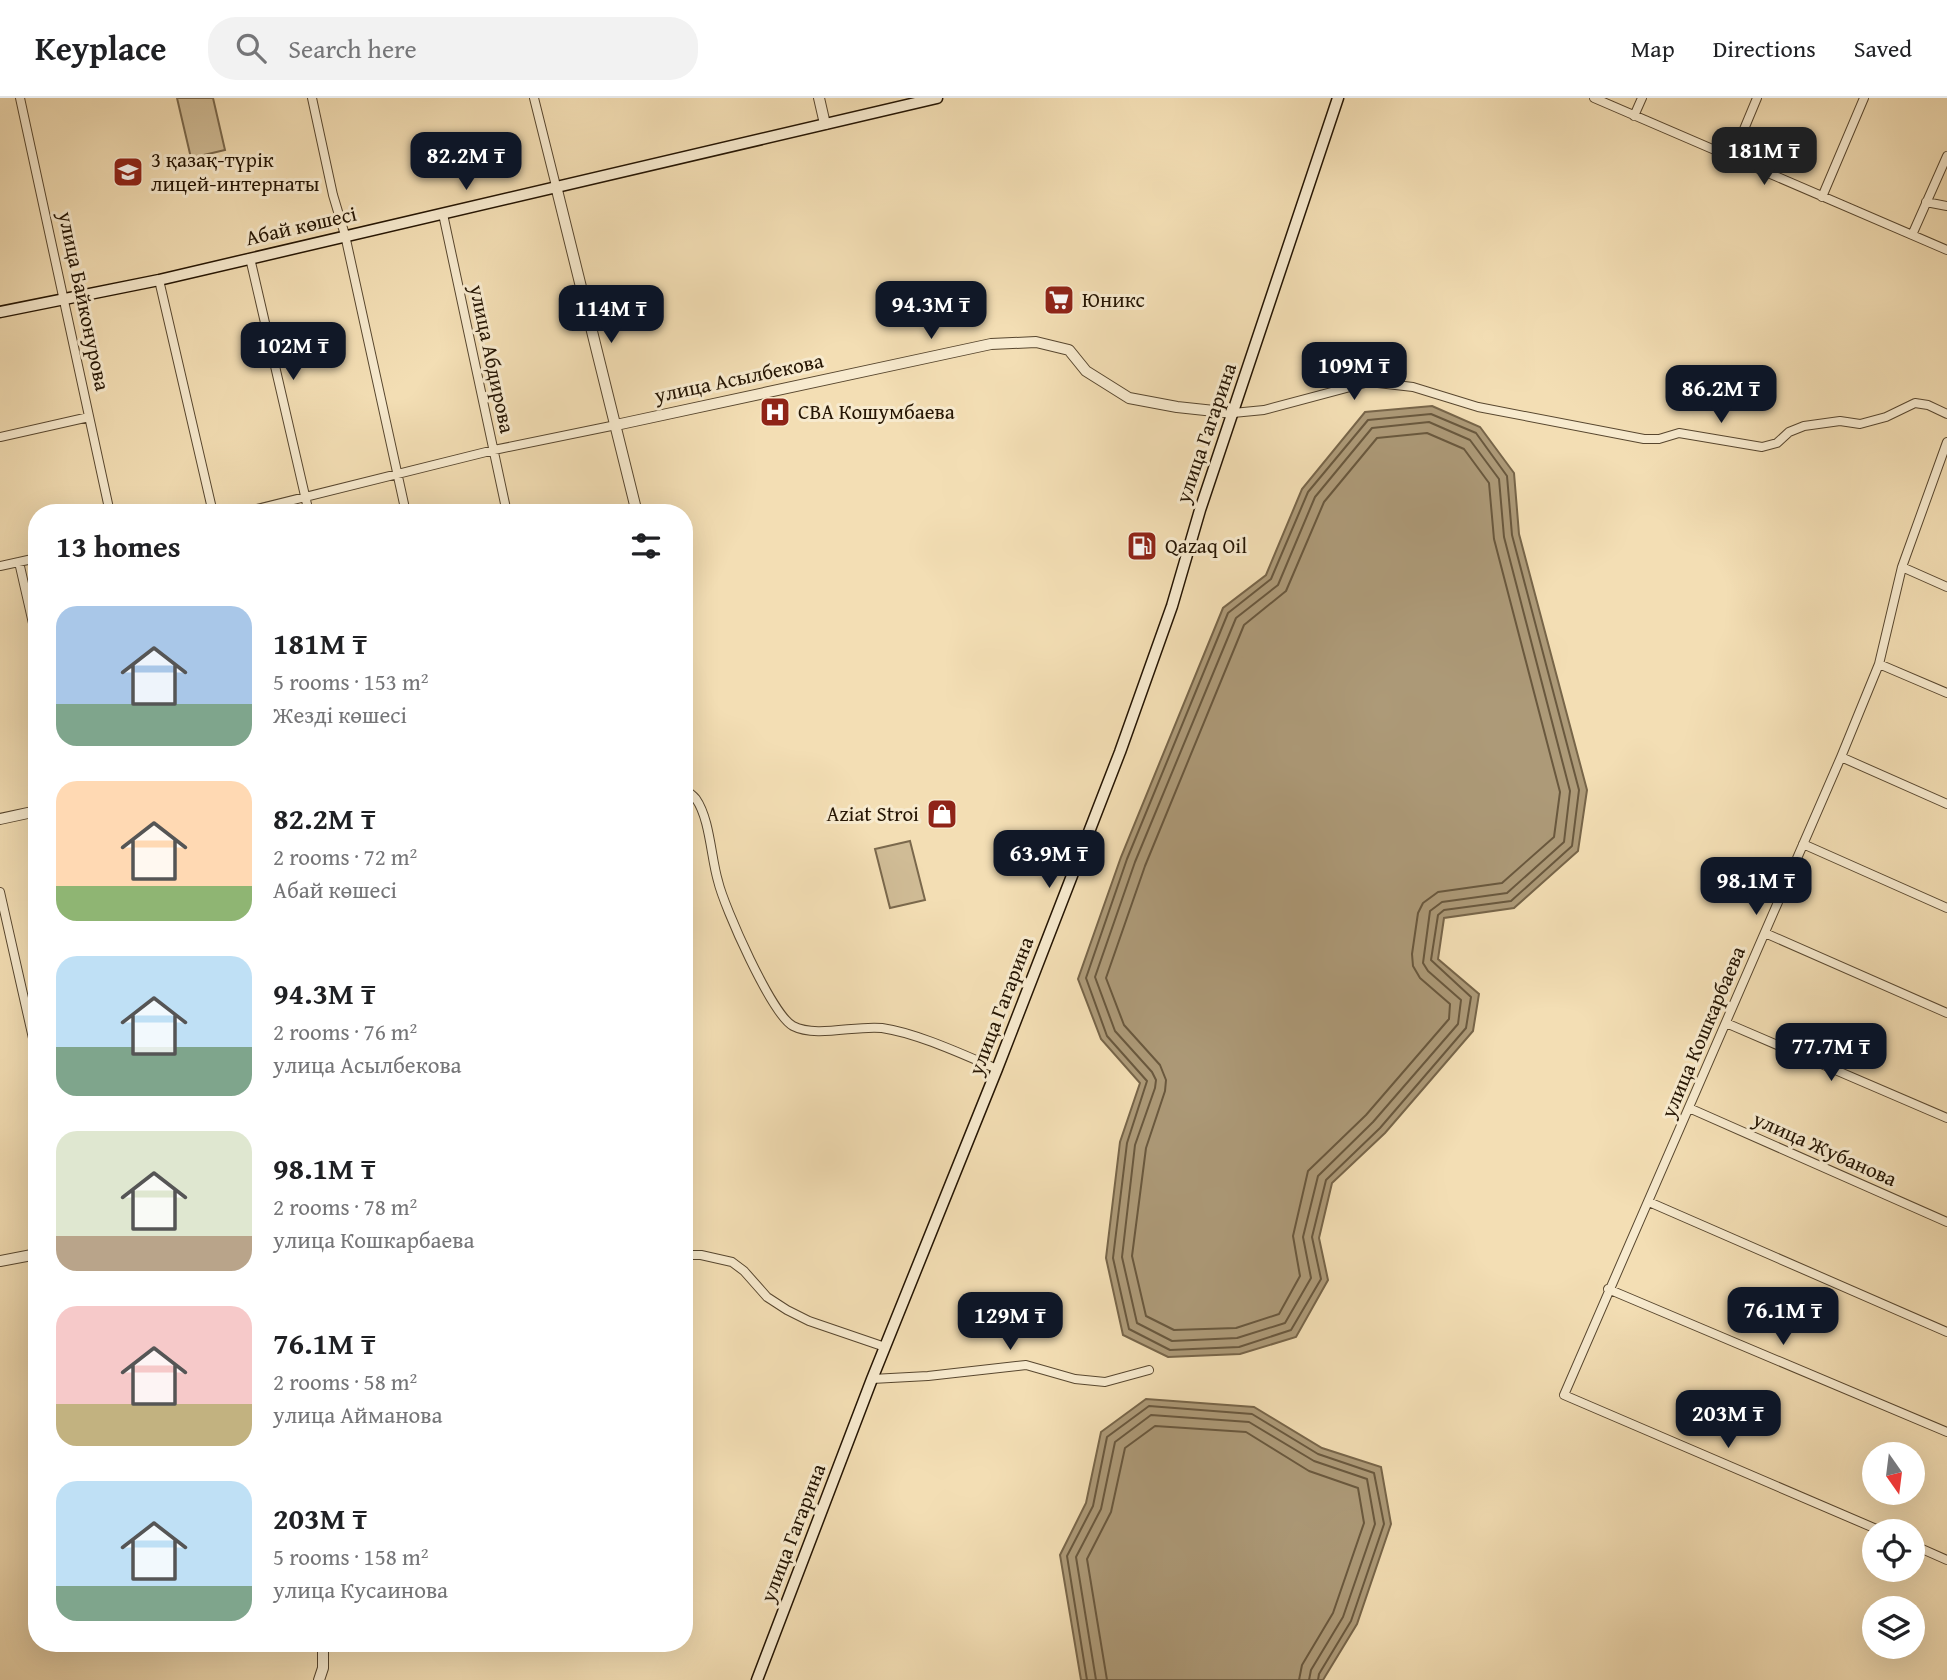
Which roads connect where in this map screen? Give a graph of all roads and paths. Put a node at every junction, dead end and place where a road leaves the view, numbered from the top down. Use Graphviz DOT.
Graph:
graph roads {
  1 [pos="20,98"];
  2 [pos="312,98"];
  3 [pos="534,98"];
  4 [pos="819,98"];
  5 [pos="937,98"];
  6 [pos="1338,98"];
  7 [pos="1594,98"];
  8 [pos="1642,98"];
  9 [pos="1757,98"];
  10 [pos="1864,98"];
  11 [pos="1634,116"];
  12 [pos="825,124"];
  13 [pos="1947,156"];
  14 [pos="1732,158"];
  15 [pos="555,186"];
  16 [pos="1822,197"];
  17 [pos="1926,202"];
  18 [pos="1947,206"];
  19 [pos="443,214"];
  20 [pos="1912,234"];
  21 [pos="345,235"];
  22 [pos="1947,250"];
  23 [pos="250,258"];
  24 [pos="159,280"];
  25 [pos="63,300"];
  26 [pos="0,312"];
  27 [pos="1233,413"];
  28 [pos="1947,414"];
  29 [pos="89,417"];
  30 [pos="616,425"];
  31 [pos="0,437"];
  32 [pos="1947,442"];
  33 [pos="494,450"];
  34 [pos="1943,462"];
  35 [pos="397,474"];
  36 [pos="306,498"];
  37 [pos="108,504"];
  38 [pos="211,504"];
  39 [pos="280,504"];
  40 [pos="307,504"];
  41 [pos="404,504"];
  42 [pos="505,504"];
  43 [pos="635,504"];
  44 [pos="28,560"];
  45 [pos="19,562"];
  46 [pos="0,566"];
  47 [pos="1902,568"];
  48 [pos="1947,587"];
  49 [pos="28,602"];
  50 [pos="1879,664"];
  51 [pos="1947,693"];
  52 [pos="1841,757"];
  53 [pos="693,797"];
  54 [pos="1947,804"];
  55 [pos="28,813"];
  56 [pos="0,818"];
  57 [pos="1804,844"];
  58 [pos="0,892"];
  59 [pos="1947,908"];
  60 [pos="1765,933"];
  61 [pos="1947,1013"];
  62 [pos="28,1016"];
  63 [pos="1726,1023"];
  64 [pos="997,1069"];
  65 [pos="1689,1108"];
  66 [pos="1947,1118"];
  67 [pos="1649,1202"];
  68 [pos="1947,1222"];
  69 [pos="693,1255"];
  70 [pos="28,1256"];
  71 [pos="0,1261"];
  72 [pos="1608,1289"];
  73 [pos="1947,1332"];
  74 [pos="885,1347"];
  75 [pos="1149,1370"];
  76 [pos="872,1379"];
  77 [pos="1947,1432"];
  78 [pos="1862,1523"];
  79 [pos="1925,1550"];
  80 [pos="1947,1560"];
  81 [pos="323,1652"];
  82 [pos="318,1680"];
  83 [pos="757,1680"];
  1 -- 25 [label="street, улица Байконурова"];
  2 -- 21 [label="street"];
  3 -- 15 [label="street"];
  4 -- 12 [label="street"];
  5 -- 12 [label="main road, Абай көшесі"];
  6 -- 27 [label="main road, улица Гагарина"];
  7 -- 11 [label="street"];
  8 -- 11 [label="street"];
  9 -- 14 [label="street"];
  10 -- 16 [label="street"];
  11 -- 14 [label="street"];
  12 -- 15 [label="main road, Абай көшесі"];
  13 -- 17 [label="street"];
  14 -- 16 [label="street"];
  15 -- 19 [label="main road, Абай көшесі"];
  15 -- 30 [label="street"];
  16 -- 20 [label="street"];
  17 -- 18 [label="street"];
  17 -- 20 [label="street"];
  19 -- 21 [label="main road, Абай көшесі"];
  19 -- 33 [label="street, улица Абдирова"];
  20 -- 22 [label="street"];
  21 -- 23 [label="main road, Абай көшесі"];
  21 -- 35 [label="street"];
  23 -- 24 [label="main road, Абай көшесі"];
  23 -- 36 [label="street"];
  24 -- 25 [label="main road, Абай көшесі"];
  24 -- 38 [label="street"];
  25 -- 26 [label="main road, Абай көшесі"];
  25 -- 29 [label="street, улица Байконурова"];
  27 -- 28 [label="street"];
  27 -- 30 [label="street, улица Асылбекова"];
  27 -- 64 [label="main road, улица Гагарина"];
  29 -- 31 [label="street"];
  29 -- 37 [label="street, улица Байконурова"];
  30 -- 33 [label="street, улица Асылбекова"];
  30 -- 43 [label="street"];
  32 -- 34 [label="street, улица Кошкарбаева"];
  33 -- 35 [label="street, улица Асылбекова"];
  33 -- 42 [label="street, улица Абдирова"];
  34 -- 47 [label="street, улица Кошкарбаева"];
  35 -- 36 [label="street, улица Асылбекова"];
  35 -- 41 [label="street"];
  36 -- 39 [label="street, улица Асылбекова"];
  36 -- 40 [label="street"];
  44 -- 45 [label="street"];
  45 -- 46 [label="street"];
  45 -- 49 [label="street"];
  47 -- 48 [label="street"];
  47 -- 50 [label="street, улица Кошкарбаева"];
  50 -- 51 [label="street"];
  50 -- 52 [label="street, улица Кошкарбаева"];
  52 -- 54 [label="street"];
  52 -- 57 [label="street, улица Кошкарбаева"];
  53 -- 64 [label="street"];
  55 -- 56 [label="street"];
  57 -- 59 [label="street"];
  57 -- 60 [label="street, улица Кошкарбаева"];
  58 -- 62 [label="street"];
  60 -- 61 [label="street"];
  60 -- 63 [label="street, улица Кошкарбаева"];
  63 -- 65 [label="street, улица Кошкарбаева"];
  63 -- 66 [label="street"];
  64 -- 74 [label="main road, улица Гагарина"];
  65 -- 67 [label="street, улица Кошкарбаева"];
  65 -- 68 [label="street, улица Жубанова"];
  67 -- 72 [label="street, улица Кошкарбаева"];
  67 -- 73 [label="street"];
  69 -- 74 [label="street"];
  70 -- 71 [label="street"];
  72 -- 77 [label="street"];
  72 -- 78 [label="street, улица Кошкарбаева"];
  74 -- 76 [label="main road, улица Гагарина"];
  75 -- 76 [label="street"];
  76 -- 83 [label="main road, улица Гагарина"];
  79 -- 80 [label="street"];
  81 -- 82 [label="street"];
}
